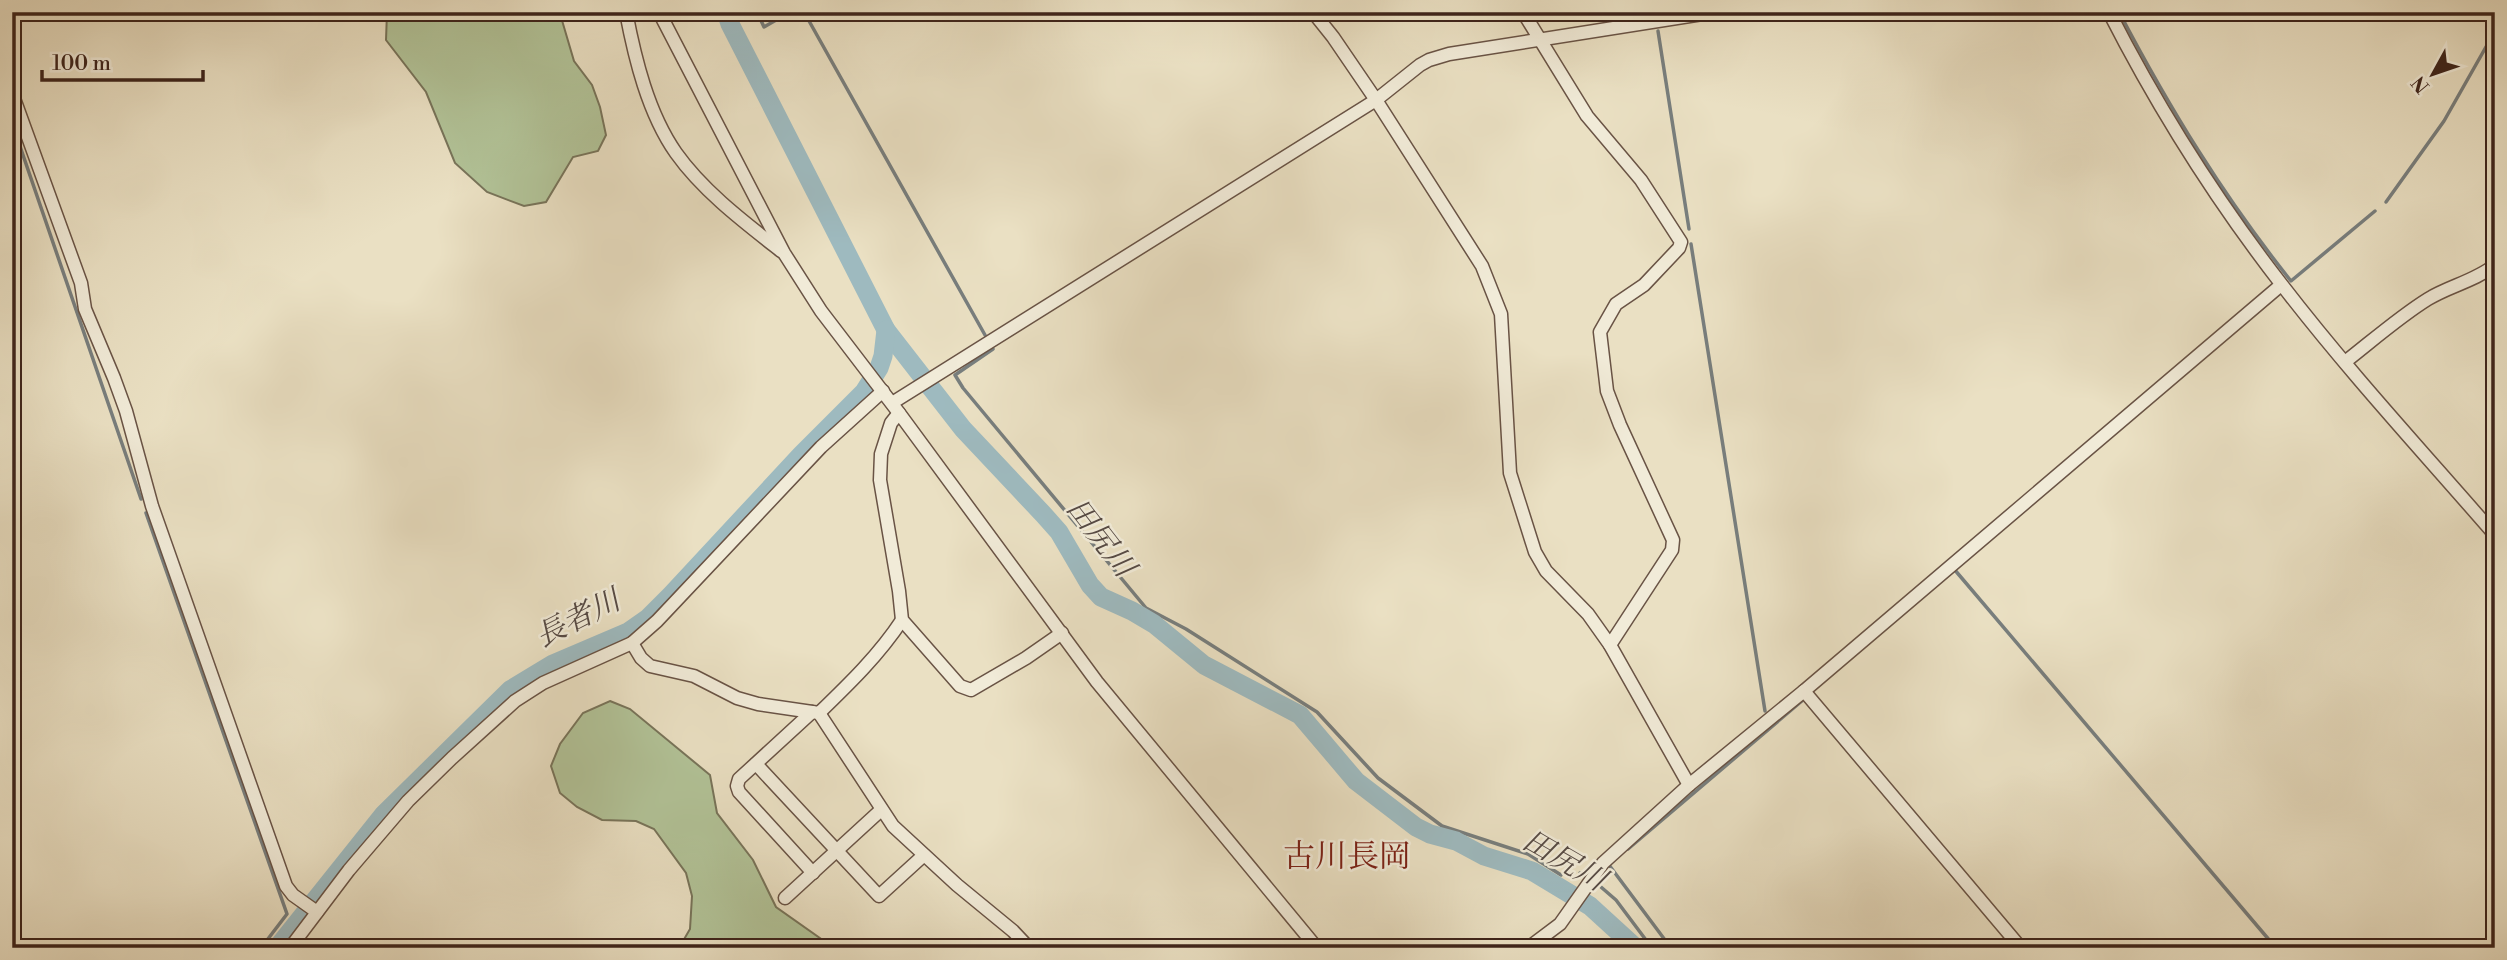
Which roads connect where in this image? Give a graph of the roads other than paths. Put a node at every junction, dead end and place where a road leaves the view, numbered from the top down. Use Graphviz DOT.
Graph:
graph roads {
  1 [pos="626,12"];
  2 [pos="660,12"];
  3 [pos="1313,12"];
  4 [pos="1523,12"];
  5 [pos="1715,12"];
  6 [pos="2109,12"];
  7 [pos="1540,41"];
  8 [pos="12,93"];
  9 [pos="1376,100"];
  10 [pos="784,253"];
  11 [pos="2495,265"];
  12 [pos="2281,285"];
  13 [pos="2345,362"];
  14 [pos="880,389"];
  15 [pos="896,408"];
  16 [pos="2495,535"];
  17 [pos="902,620"];
  18 [pos="1062,633"];
  19 [pos="632,643"];
  20 [pos="1609,645"];
  21 [pos="1804,691"];
  22 [pos="816,713"];
  23 [pos="756,764"];
  24 [pos="1689,785"];
  25 [pos="881,810"];
  26 [pos="836,851"];
  27 [pos="925,855"];
  28 [pos="813,873"];
  29 [pos="785,898"];
  30 [pos="312,908"];
  31 [pos="289,948"];
  32 [pos="1029,948"];
  33 [pos="1317,948"];
  34 [pos="1528,948"];
  35 [pos="2021,948"];
  1 -- 10 [label="street"];
  2 -- 10 [label="street"];
  3 -- 9 [label="street"];
  4 -- 7 [label="street"];
  5 -- 7 [label="street"];
  6 -- 12 [label="street"];
  7 -- 9 [label="street"];
  7 -- 20 [label="street"];
  8 -- 30 [label="street"];
  9 -- 15 [label="street"];
  9 -- 20 [label="street"];
  10 -- 14 [label="street"];
  11 -- 13 [label="street"];
  12 -- 13 [label="street"];
  12 -- 21 [label="street"];
  13 -- 16 [label="street"];
  14 -- 15 [label="street"];
  14 -- 19 [label="street"];
  15 -- 17 [label="street"];
  15 -- 18 [label="street"];
  17 -- 18 [label="street"];
  17 -- 22 [label="street"];
  18 -- 33 [label="street"];
  19 -- 22 [label="street"];
  19 -- 30 [label="street"];
  20 -- 24 [label="street"];
  21 -- 24 [label="street"];
  21 -- 35 [label="street"];
  22 -- 23 [label="street"];
  22 -- 25 [label="street"];
  23 -- 26 [label="street"];
  23 -- 28 [label="street"];
  24 -- 34 [label="street"];
  25 -- 26 [label="street"];
  25 -- 27 [label="street"];
  26 -- 27 [label="street"];
  26 -- 28 [label="street"];
  27 -- 32 [label="street"];
  28 -- 29 [label="street"];
  30 -- 31 [label="street"];
}
